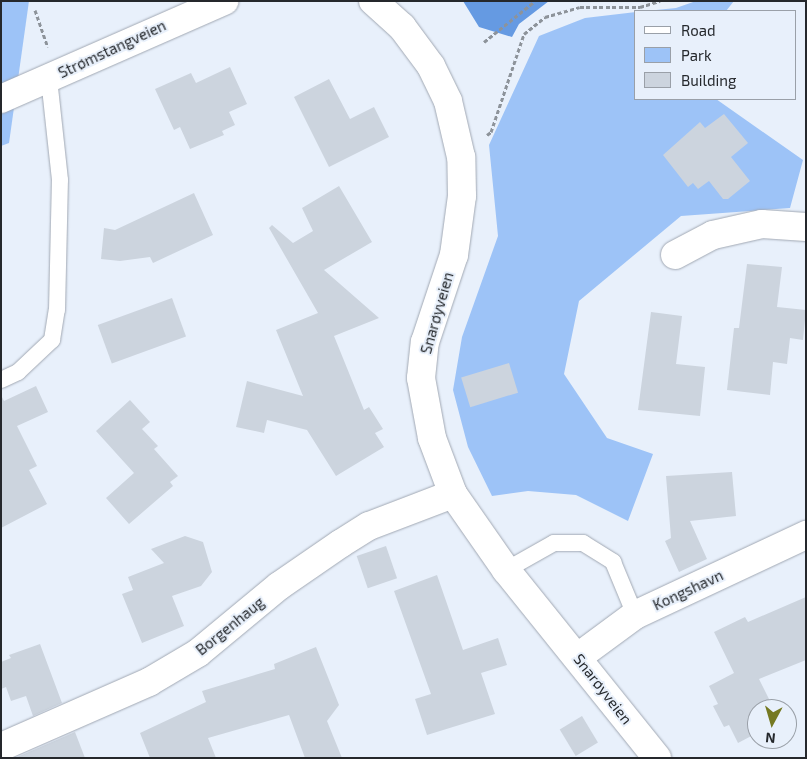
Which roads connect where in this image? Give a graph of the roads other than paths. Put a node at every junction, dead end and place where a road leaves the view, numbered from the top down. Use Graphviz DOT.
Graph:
graph roads {
  1 [pos="224,1"];
  2 [pos="373,1"];
  3 [pos="54,76"];
  4 [pos="1,99"];
  5 [pos="806,227"];
  6 [pos="675,254"];
  7 [pos="1,380"];
  8 [pos="453,494"];
  9 [pos="806,535"];
  10 [pos="506,570"];
  11 [pos="635,615"];
  12 [pos="578,657"];
  13 [pos="1,747"];
  14 [pos="658,758"];
  1 -- 3 [label="street, Strømstangveien"];
  2 -- 8 [label="street, Snarøyveien"];
  3 -- 4 [label="street, Strømstangveien"];
  3 -- 7 [label="lane"];
  5 -- 6 [label="street"];
  8 -- 10 [label="street, Snarøyveien"];
  8 -- 13 [label="street, Borgenhaug"];
  9 -- 11 [label="street, Kongshavn"];
  10 -- 11 [label="lane"];
  10 -- 12 [label="street, Snarøyveien"];
  11 -- 12 [label="street, Kongshavn"];
  12 -- 14 [label="street, Snarøyveien"];
}
